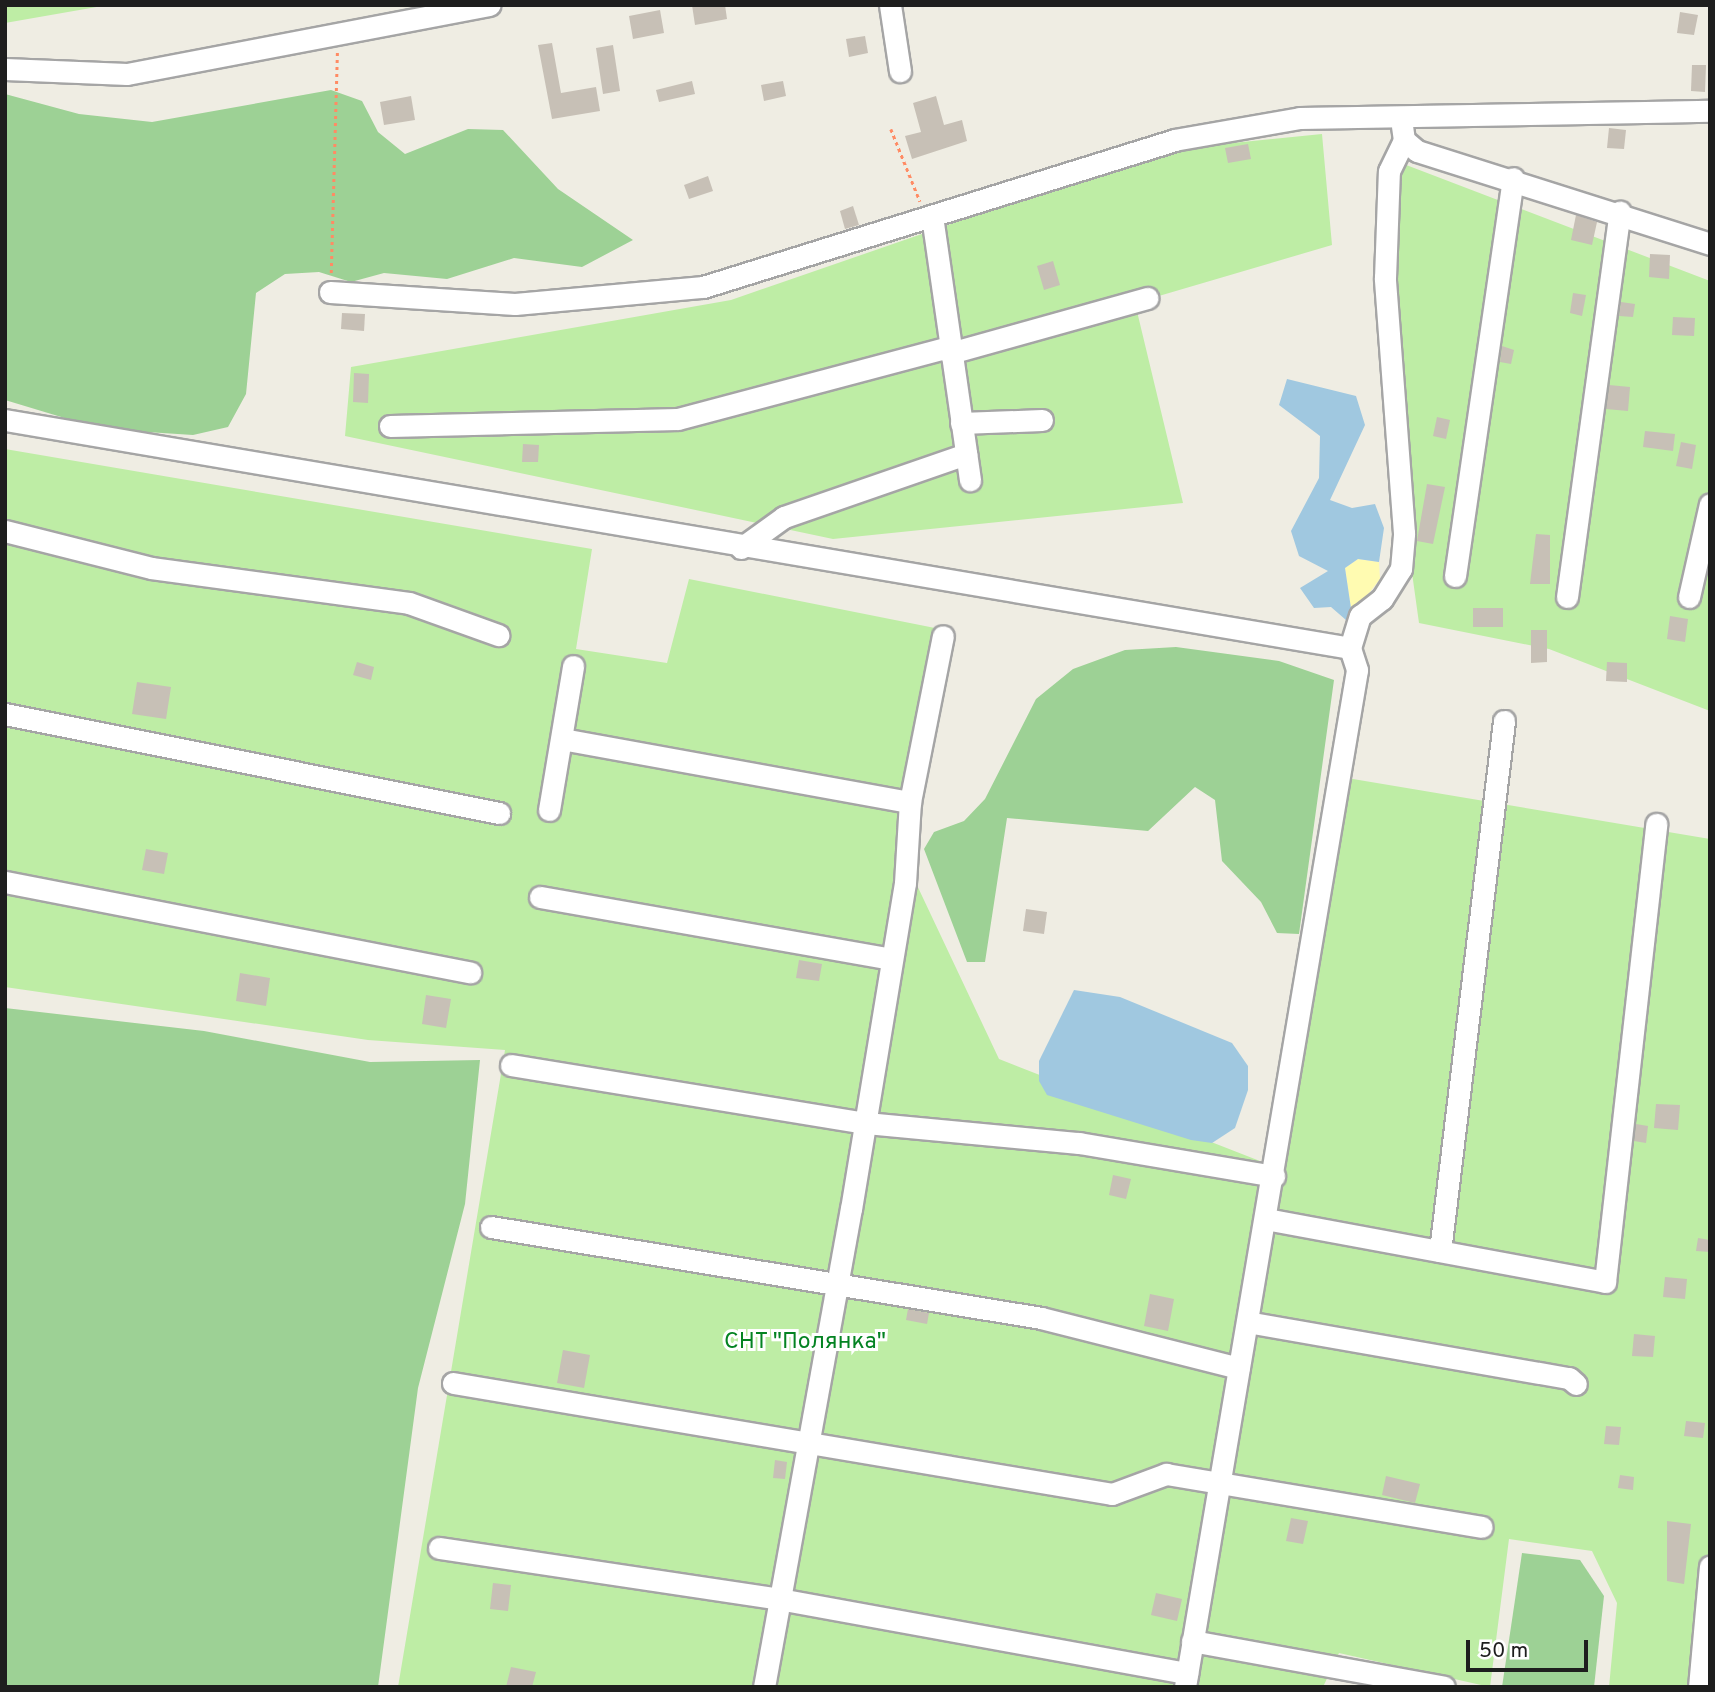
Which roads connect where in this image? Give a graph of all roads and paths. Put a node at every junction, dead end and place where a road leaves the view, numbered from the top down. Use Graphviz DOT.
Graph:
graph roads {
  1 [pos="489,5"];
  2 [pos="890,5"];
  3 [pos="338,38"];
  4 [pos="5,69"];
  5 [pos="900,71"];
  6 [pos="1710,111"];
  7 [pos="1400,117"];
  8 [pos="891,129"];
  9 [pos="1404,141"];
  10 [pos="1513,178"];
  11 [pos="1620,212"];
  12 [pos="929,216"];
  13 [pos="1710,244"];
  14 [pos="330,292"];
  15 [pos="1147,298"];
  16 [pos="949,350"];
  17 [pos="5,420"];
  18 [pos="1042,420"];
  19 [pos="961,423"];
  20 [pos="390,426"];
  21 [pos="966,454"];
  22 [pos="970,480"];
  23 [pos="1710,504"];
  24 [pos="5,531"];
  25 [pos="741,548"];
  26 [pos="1455,576"];
  27 [pos="1567,597"];
  28 [pos="1689,597"];
  29 [pos="498,635"];
  30 [pos="943,636"];
  31 [pos="1350,648"];
  32 [pos="573,666"];
  33 [pos="5,714"];
  34 [pos="1504,721"];
  35 [pos="562,738"];
  36 [pos="910,802"];
  37 [pos="549,810"];
  38 [pos="499,813"];
  39 [pos="1656,824"];
  40 [pos="5,882"];
  41 [pos="540,897"];
  42 [pos="891,959"];
  43 [pos="470,972"];
  44 [pos="511,1065"];
  45 [pos="866,1123"];
  46 [pos="1274,1176"];
  47 [pos="1266,1219"];
  48 [pos="491,1227"];
  49 [pos="1440,1251"];
  50 [pos="835,1283"];
  51 [pos="1247,1322"];
  52 [pos="1239,1368"];
  53 [pos="453,1383"];
  54 [pos="1576,1384"];
  55 [pos="808,1443"];
  56 [pos="1219,1483"];
  57 [pos="1482,1527"];
  58 [pos="439,1548"];
  59 [pos="1710,1567"];
  60 [pos="779,1599"];
  61 [pos="1192,1641"];
  62 [pos="1186,1680"];
  63 [pos="764,1687"];
  64 [pos="1444,1687"];
  65 [pos="1699,1687"];
  1 -- 3 [label="street"];
  2 -- 5 [label="street"];
  3 -- 4 [label="street"];
  3 -- 14 [label="path"];
  6 -- 7 [label="street"];
  7 -- 9 [label="street"];
  7 -- 12 [label="street"];
  8 -- 12 [label="path"];
  9 -- 10 [label="street"];
  9 -- 31 [label="street"];
  10 -- 11 [label="street"];
  10 -- 26 [label="street"];
  11 -- 13 [label="street"];
  11 -- 27 [label="street"];
  12 -- 14 [label="street"];
  12 -- 16 [label="street"];
  15 -- 16 [label="street"];
  16 -- 19 [label="street"];
  16 -- 20 [label="street"];
  17 -- 25 [label="street"];
  18 -- 19 [label="street"];
  19 -- 21 [label="street"];
  21 -- 22 [label="street"];
  21 -- 25 [label="street"];
  23 -- 28 [label="street"];
  24 -- 29 [label="street"];
  25 -- 31 [label="street"];
  30 -- 36 [label="street"];
  31 -- 46 [label="street"];
  32 -- 35 [label="street"];
  33 -- 38 [label="street"];
  34 -- 49 [label="street"];
  35 -- 36 [label="street"];
  35 -- 37 [label="street"];
  36 -- 42 [label="street"];
  39 -- 49 [label="street"];
  40 -- 43 [label="street"];
  41 -- 42 [label="street"];
  42 -- 45 [label="street"];
  44 -- 45 [label="street"];
  45 -- 46 [label="street"];
  45 -- 50 [label="street"];
  46 -- 47 [label="street"];
  47 -- 49 [label="street"];
  47 -- 51 [label="street"];
  48 -- 50 [label="street"];
  50 -- 52 [label="street"];
  50 -- 55 [label="street"];
  51 -- 52 [label="street"];
  51 -- 54 [label="street"];
  52 -- 56 [label="street"];
  53 -- 55 [label="street"];
  55 -- 56 [label="street"];
  55 -- 60 [label="street"];
  56 -- 57 [label="street"];
  56 -- 61 [label="street"];
  58 -- 60 [label="street"];
  59 -- 65 [label="street"];
  60 -- 62 [label="street"];
  60 -- 63 [label="street"];
  61 -- 62 [label="street"];
  61 -- 64 [label="street"];
}
